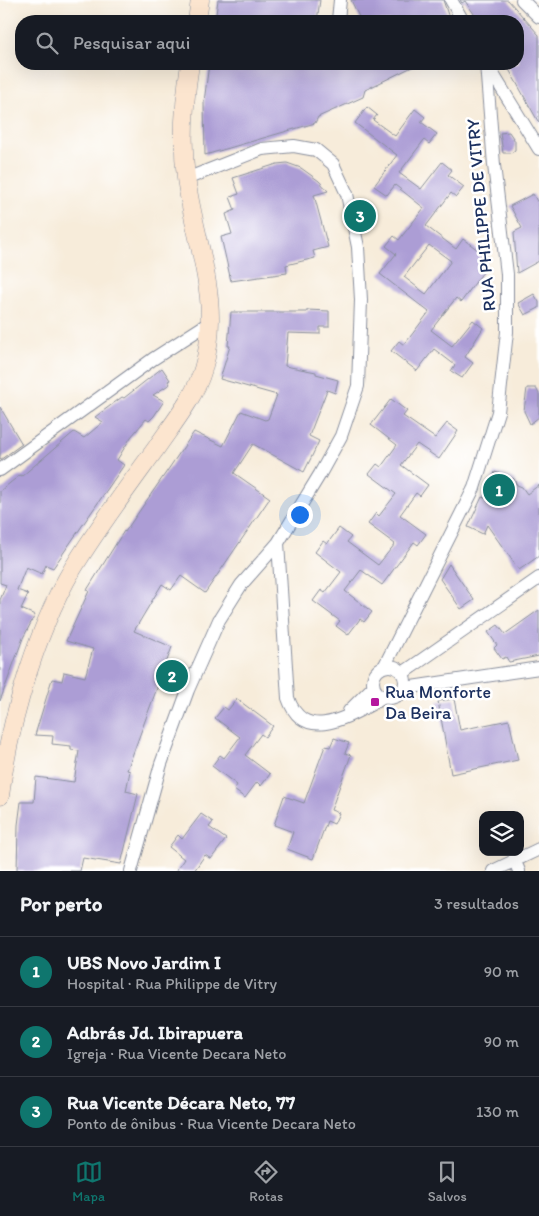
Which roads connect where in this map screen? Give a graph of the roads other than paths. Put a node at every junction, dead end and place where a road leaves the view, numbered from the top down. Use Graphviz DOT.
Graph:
graph roads {
  1 [pos="200,0"];
  2 [pos="340,0"];
  3 [pos="451,0"];
  4 [pos="522,0"];
  5 [pos="198,15"];
  6 [pos="338,15"];
  7 [pos="459,15"];
  8 [pos="539,18"];
  9 [pos="189,70"];
  10 [pos="486,70"];
  11 [pos="490,70"];
  12 [pos="539,149"];
  13 [pos="186,179"];
  14 [pos="212,321"];
  15 [pos="0,470"];
  16 [pos="278,543"];
  17 [pos="539,578"];
  18 [pos="384,667"];
  19 [pos="539,668"];
  20 [pos="404,680"];
  21 [pos="373,687"];
  22 [pos="383,698"];
  23 [pos="340,720"];
  24 [pos="0,796"];
  25 [pos="539,849"];
  26 [pos="517,865"];
  27 [pos="131,871"];
  28 [pos="493,871"];
  1 -- 5 [label="main road"];
  2 -- 6 [label="street"];
  3 -- 7 [label="street"];
  4 -- 8 [label="street"];
  9 -- 13 [label="main road"];
  10 -- 18 [label="street, RUA PHILIPPE DE VITRY"];
  11 -- 12 [label="street"];
  13 -- 14 [label="main road"];
  13 -- 16 [label="street"];
  14 -- 15 [label="street"];
  14 -- 24 [label="main road"];
  16 -- 23 [label="street"];
  16 -- 27 [label="street"];
  17 -- 20 [label="street"];
  18 -- 20 [label="street"];
  18 -- 21 [label="street"];
  19 -- 20 [label="street"];
  20 -- 22 [label="street"];
  21 -- 22 [label="street"];
  21 -- 23 [label="street"];
  22 -- 23 [label="street"];
  25 -- 26 [label="street"];
  26 -- 28 [label="street"];
}
